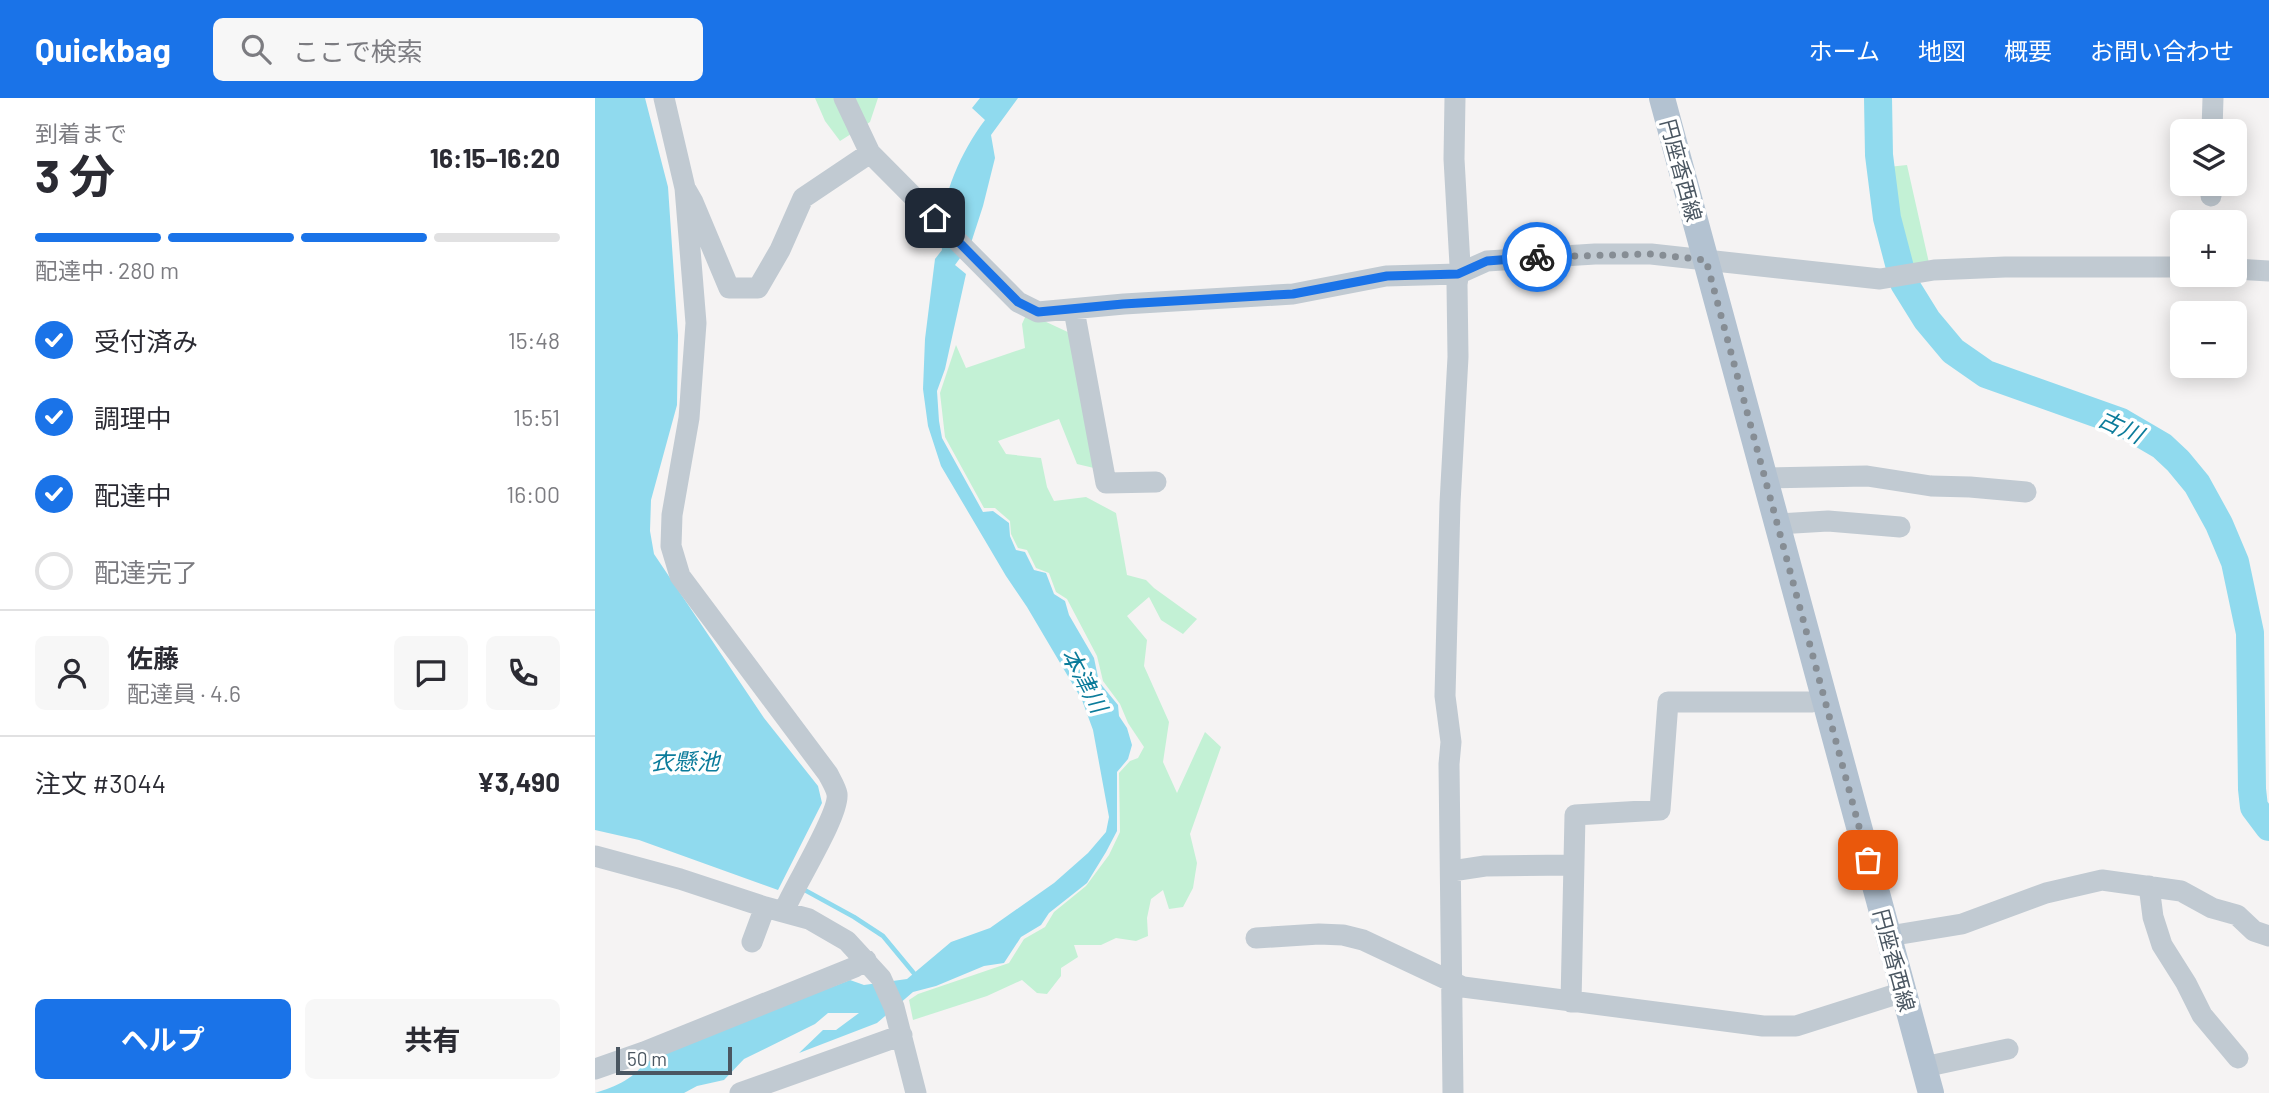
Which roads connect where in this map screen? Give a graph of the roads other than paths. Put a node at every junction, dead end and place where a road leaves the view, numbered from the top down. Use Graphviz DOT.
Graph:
graph roads {
  1 [pos="664,98"];
  2 [pos="844,98"];
  3 [pos="1455,98"];
  4 [pos="1663,98"];
  5 [pos="2213,98"];
  6 [pos="2212,119"];
  7 [pos="870,153"];
  8 [pos="685,188"];
  9 [pos="1706,260"];
  10 [pos="2170,267"];
  11 [pos="2247,270"];
  12 [pos="2269,271"];
  13 [pos="1458,274"];
  14 [pos="1074,310"];
  15 [pos="1764,478"];
  16 [pos="1156,482"];
  17 [pos="2026,492"];
  18 [pos="1777,524"];
  19 [pos="1900,527"];
  20 [pos="1823,698"];
  21 [pos="595,856"];
  22 [pos="1574,865"];
  23 [pos="1452,871"];
  24 [pos="2149,886"];
  25 [pos="775,909"];
  26 [pos="1889,936"];
  27 [pos="2269,936"];
  28 [pos="1256,938"];
  29 [pos="752,942"];
  30 [pos="868,962"];
  31 [pos="1453,983"];
  32 [pos="1903,992"];
  33 [pos="1571,1002"];
  34 [pos="901,1032"];
  35 [pos="2008,1049"];
  36 [pos="2238,1058"];
  37 [pos="1924,1067"];
  38 [pos="595,1069"];
  39 [pos="740,1093"];
  40 [pos="916,1093"];
  41 [pos="1453,1093"];
  42 [pos="1931,1093"];
  1 -- 8 [label="street"];
  2 -- 7 [label="street"];
  3 -- 13 [label="street"];
  4 -- 9 [label="main road, 円座香西線"];
  5 -- 6 [label="street"];
  7 -- 8 [label="street"];
  7 -- 14 [label="street"];
  8 -- 25 [label="street"];
  9 -- 10 [label="street"];
  9 -- 13 [label="street"];
  9 -- 15 [label="main road, 円座香西線"];
  11 -- 12 [label="street"];
  13 -- 14 [label="street"];
  13 -- 23 [label="street"];
  14 -- 16 [label="street"];
  15 -- 17 [label="street"];
  15 -- 18 [label="main road, 円座香西線"];
  18 -- 19 [label="street"];
  18 -- 20 [label="main road, 円座香西線"];
  20 -- 22 [label="street"];
  20 -- 26 [label="main road, 円座香西線"];
  21 -- 25 [label="street"];
  22 -- 23 [label="street"];
  22 -- 33 [label="street"];
  23 -- 31 [label="street"];
  24 -- 26 [label="street"];
  24 -- 27 [label="street"];
  24 -- 36 [label="street"];
  25 -- 29 [label="street"];
  25 -- 30 [label="street"];
  26 -- 32 [label="main road, 円座香西線"];
  28 -- 31 [label="street"];
  30 -- 34 [label="street"];
  30 -- 38 [label="street"];
  31 -- 33 [label="street"];
  31 -- 41 [label="street"];
  32 -- 33 [label="street"];
  32 -- 37 [label="main road, 円座香西線"];
  34 -- 39 [label="street"];
  34 -- 40 [label="street"];
  35 -- 37 [label="street"];
  37 -- 42 [label="main road, 円座香西線"];
}
